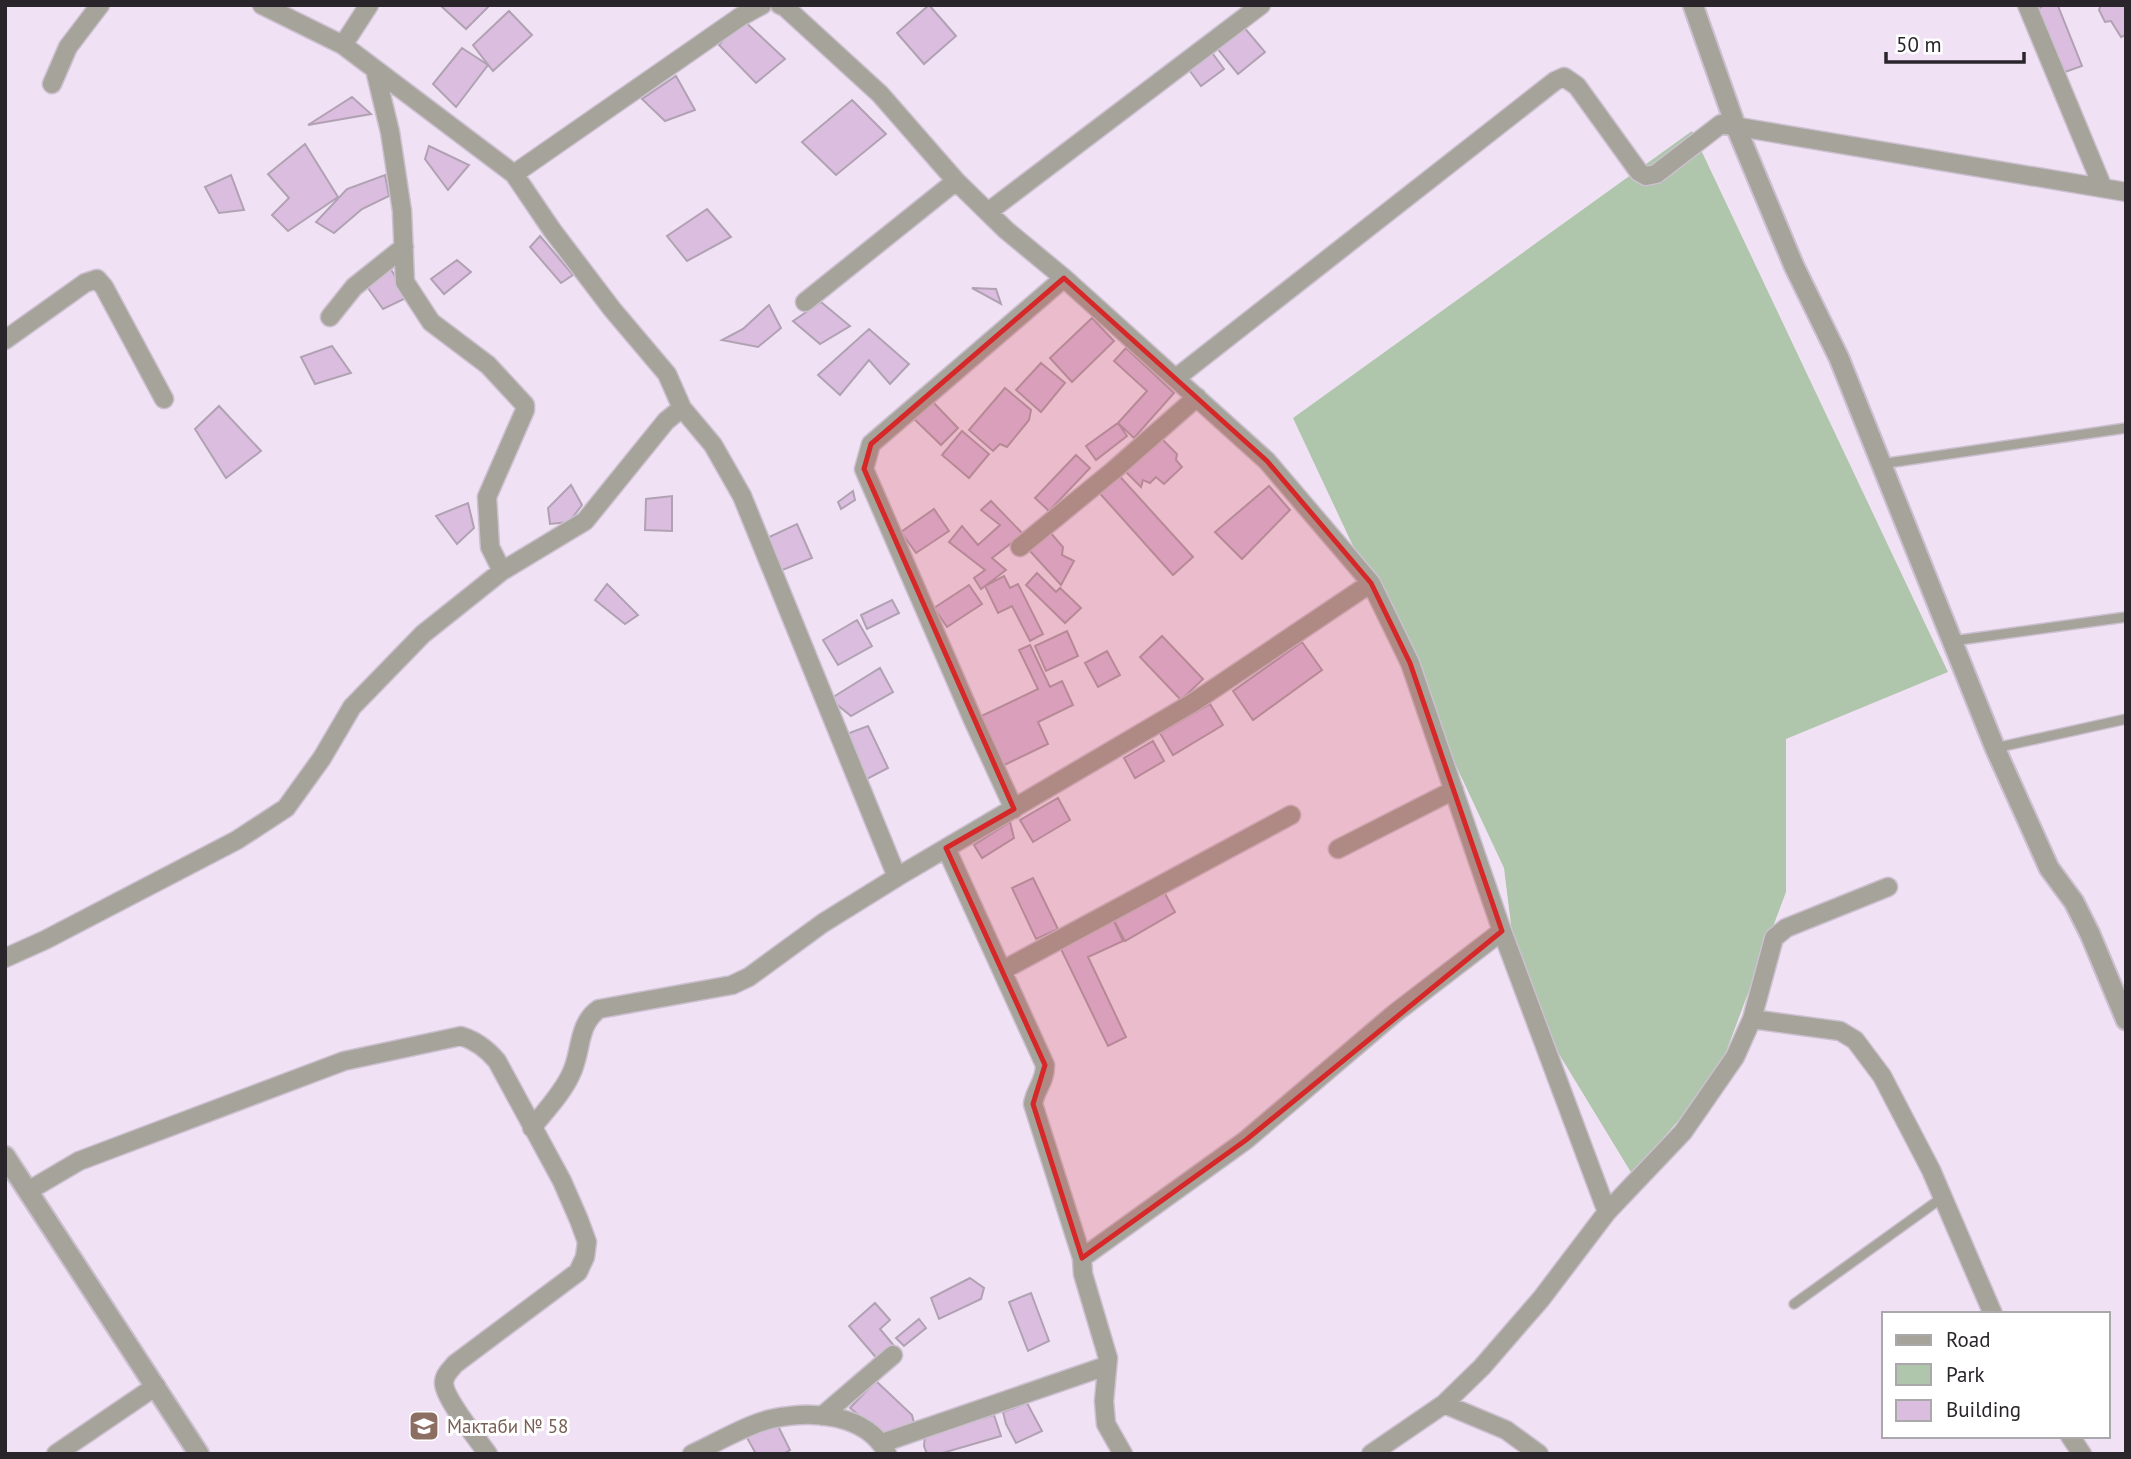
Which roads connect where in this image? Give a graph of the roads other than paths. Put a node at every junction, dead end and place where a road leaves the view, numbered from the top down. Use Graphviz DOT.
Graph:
graph roads {
  1 [pos="100,5"];
  2 [pos="262,5"];
  3 [pos="369,5"];
  4 [pos="762,5"];
  5 [pos="780,5"];
  6 [pos="1261,5"];
  7 [pos="1693,5"];
  8 [pos="2028,5"];
  9 [pos="342,45"];
  10 [pos="375,70"];
  11 [pos="52,84"];
  12 [pos="1736,127"];
  13 [pos="514,174"];
  14 [pos="956,181"];
  15 [pos="2103,188"];
  16 [pos="2126,192"];
  17 [pos="988,212"];
  18 [pos="404,247"];
  19 [pos="1064,278"];
  20 [pos="805,302"];
  21 [pos="330,317"];
  22 [pos="5,340"];
  23 [pos="1176,378"];
  24 [pos="1197,397"];
  25 [pos="164,399"];
  26 [pos="682,408"];
  27 [pos="2126,428"];
  28 [pos="1881,464"];
  29 [pos="1020,547"];
  30 [pos="502,571"];
  31 [pos="1371,583"];
  32 [pos="2126,617"];
  33 [pos="1952,641"];
  34 [pos="2126,719"];
  35 [pos="1995,748"];
  36 [pos="1454,790"];
  37 [pos="1014,809"];
  38 [pos="1291,816"];
  39 [pos="946,848"];
  40 [pos="1338,849"];
  41 [pos="897,877"];
  42 [pos="1888,887"];
  43 [pos="1502,930"];
  44 [pos="5,958"];
  45 [pos="1003,970"];
  46 [pos="1752,1019"];
  47 [pos="2126,1020"];
  48 [pos="533,1128"];
  49 [pos="5,1156"];
  50 [pos="28,1191"];
  51 [pos="1943,1197"];
  52 [pos="1607,1212"];
  53 [pos="1082,1258"];
  54 [pos="1794,1304"];
  55 [pos="1992,1312"];
  56 [pos="893,1355"];
  57 [pos="1106,1366"];
  58 [pos="156,1386"];
  59 [pos="1444,1404"];
  60 [pos="822,1416"];
  61 [pos="2071,1438"];
  62 [pos="1390,1448"];
  63 [pos="885,1449"];
  64 [pos="56,1454"];
  65 [pos="200,1454"];
  66 [pos="488,1454"];
  67 [pos="692,1454"];
  68 [pos="1123,1454"];
  69 [pos="1371,1454"];
  70 [pos="1539,1454"];
  71 [pos="2082,1454"];
  1 -- 11 [label="street"];
  2 -- 9 [label="street"];
  3 -- 9 [label="street"];
  4 -- 13 [label="street"];
  5 -- 14 [label="street"];
  6 -- 17 [label="street"];
  7 -- 12 [label="street"];
  8 -- 15 [label="street"];
  9 -- 10 [label="street"];
  10 -- 13 [label="street"];
  10 -- 18 [label="street"];
  12 -- 15 [label="street"];
  12 -- 23 [label="street"];
  12 -- 28 [label="street"];
  13 -- 26 [label="street"];
  14 -- 17 [label="street"];
  14 -- 20 [label="street"];
  15 -- 16 [label="street"];
  17 -- 19 [label="street"];
  18 -- 21 [label="street"];
  18 -- 30 [label="street"];
  19 -- 23 [label="street"];
  19 -- 37 [label="street"];
  22 -- 25 [label="street"];
  23 -- 24 [label="street"];
  24 -- 29 [label="street"];
  24 -- 31 [label="street"];
  26 -- 30 [label="street"];
  26 -- 41 [label="street"];
  27 -- 28 [label="lane"];
  28 -- 33 [label="street"];
  30 -- 44 [label="street"];
  31 -- 36 [label="street"];
  31 -- 37 [label="street"];
  32 -- 33 [label="lane"];
  33 -- 35 [label="street"];
  34 -- 35 [label="lane"];
  35 -- 47 [label="street"];
  36 -- 40 [label="street"];
  36 -- 43 [label="street"];
  37 -- 39 [label="street"];
  38 -- 45 [label="street"];
  39 -- 41 [label="street"];
  39 -- 45 [label="street"];
  41 -- 48 [label="street"];
  42 -- 46 [label="street"];
  43 -- 52 [label="street"];
  43 -- 53 [label="street"];
  45 -- 53 [label="street"];
  46 -- 51 [label="street"];
  46 -- 52 [label="street"];
  48 -- 50 [label="street"];
  48 -- 66 [label="street"];
  49 -- 50 [label="street"];
  50 -- 58 [label="street"];
  51 -- 54 [label="lane"];
  51 -- 55 [label="street"];
  52 -- 59 [label="street"];
  53 -- 57 [label="street"];
  56 -- 60 [label="street"];
  57 -- 63 [label="street"];
  57 -- 68 [label="street"];
  58 -- 64 [label="street"];
  58 -- 65 [label="street"];
  59 -- 62 [label="street"];
  59 -- 70 [label="street"];
  60 -- 63 [label="street"];
  60 -- 67 [label="street"];
  61 -- 71 [label="street"];
  62 -- 69 [label="street"];
}
